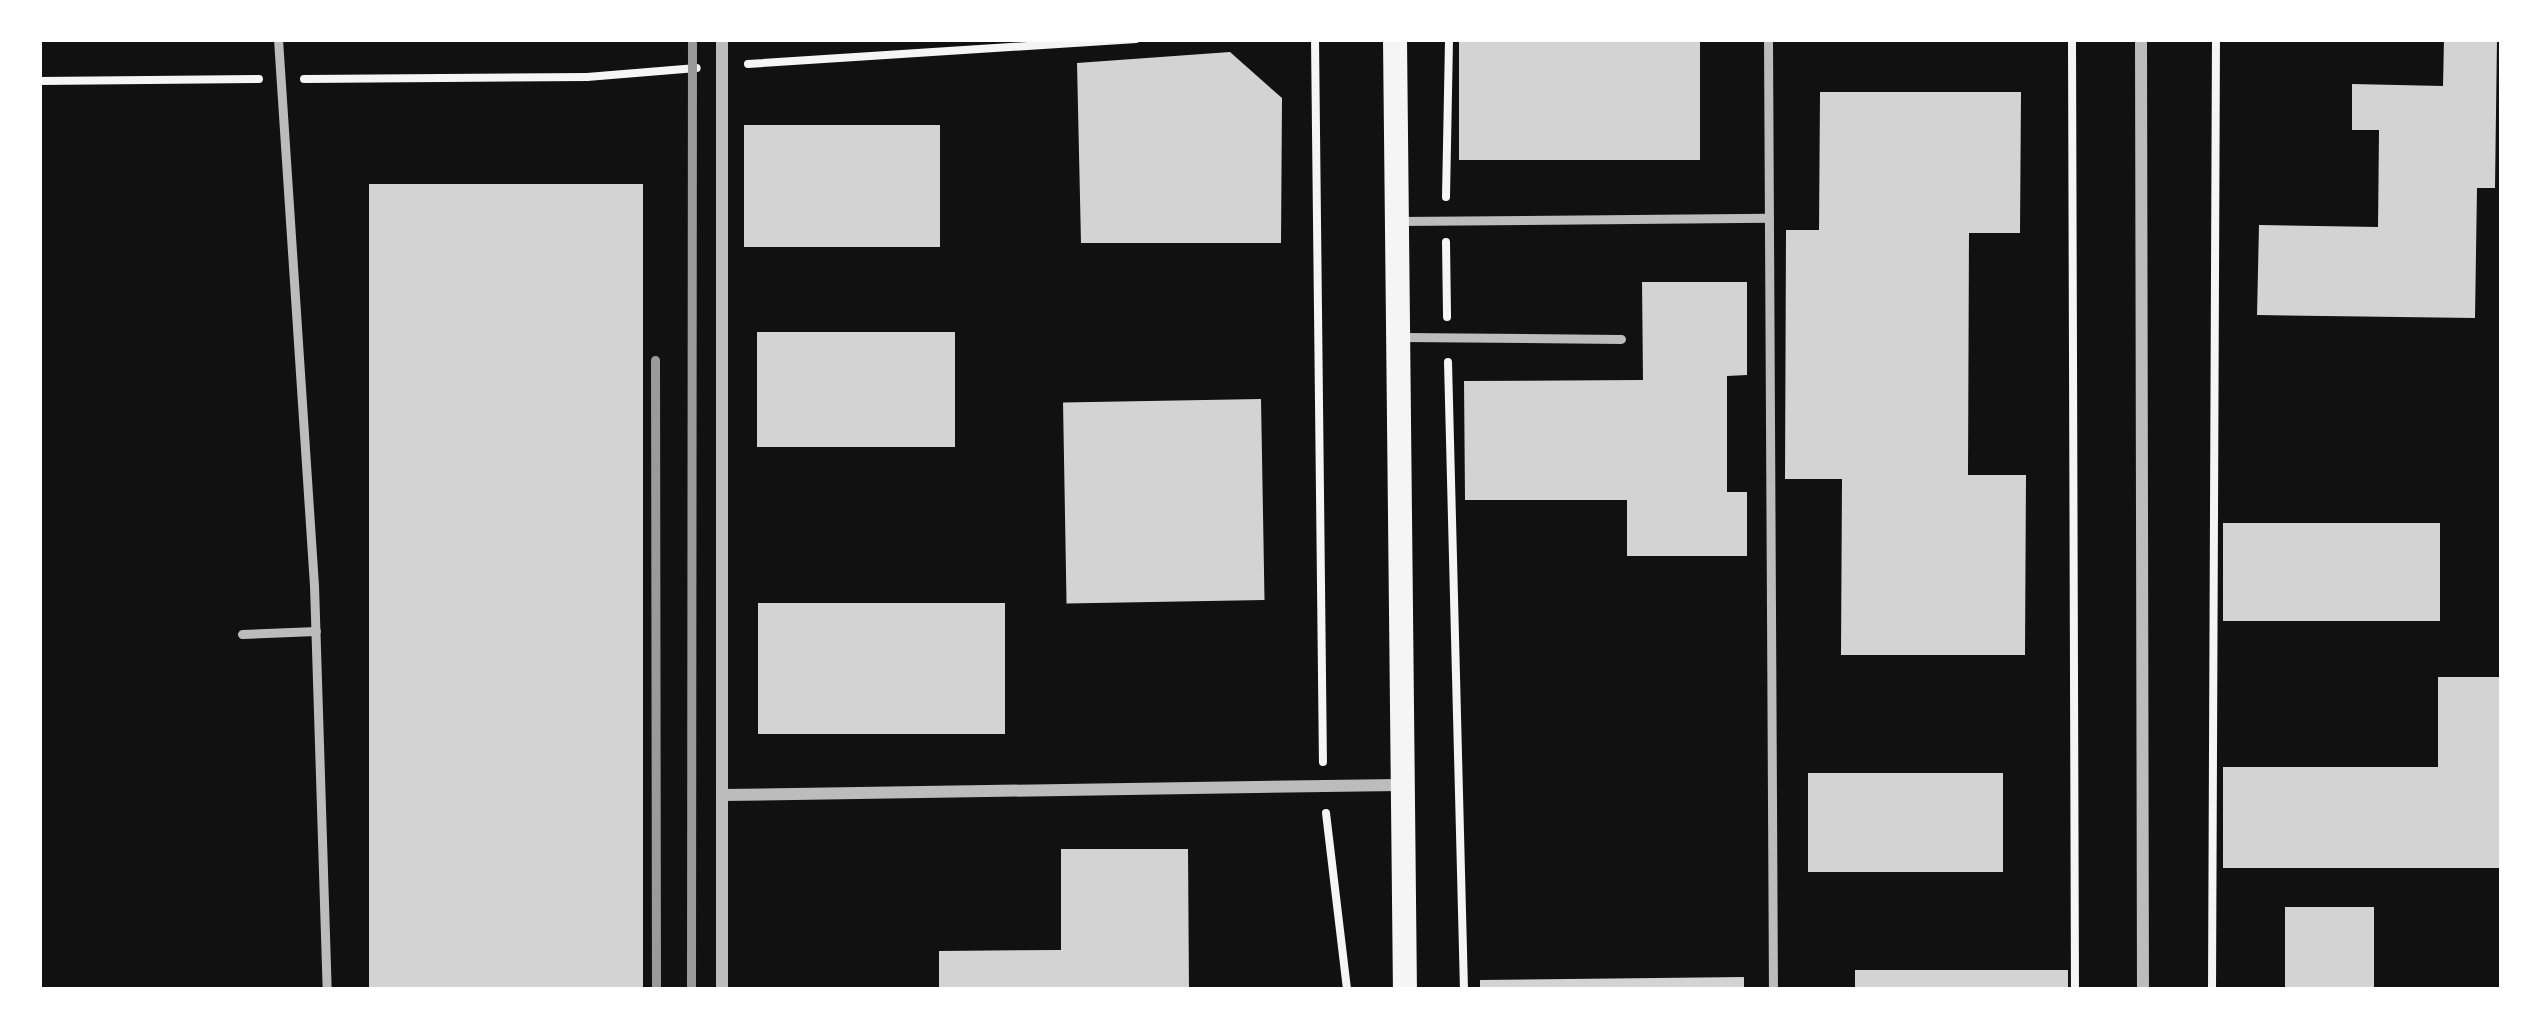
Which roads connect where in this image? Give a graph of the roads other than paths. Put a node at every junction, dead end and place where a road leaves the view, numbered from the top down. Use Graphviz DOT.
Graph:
graph roads {
  1 [pos="278,39"];
  2 [pos="722,39"];
  3 [pos="1394,39"];
  4 [pos="1768,39"];
  5 [pos="2141,39"];
  6 [pos="1769,218"];
  7 [pos="1398,221"];
  8 [pos="1398,337"];
  9 [pos="1622,339"];
  10 [pos="316,631"];
  11 [pos="242,634"];
  12 [pos="1399,784"];
  13 [pos="722,795"];
  14 [pos="326,990"];
  15 [pos="722,990"];
  16 [pos="1405,990"];
  17 [pos="1773,990"];
  18 [pos="2143,990"];
  1 -- 10 [label="lane"];
  2 -- 13 [label="street"];
  3 -- 7 [label="main road"];
  4 -- 6 [label="lane"];
  5 -- 18 [label="street"];
  6 -- 7 [label="lane"];
  6 -- 17 [label="lane"];
  7 -- 8 [label="main road"];
  8 -- 9 [label="lane"];
  8 -- 12 [label="main road"];
  10 -- 11 [label="lane"];
  10 -- 14 [label="lane"];
  12 -- 13 [label="street"];
  12 -- 16 [label="main road"];
  13 -- 15 [label="street"];
}
